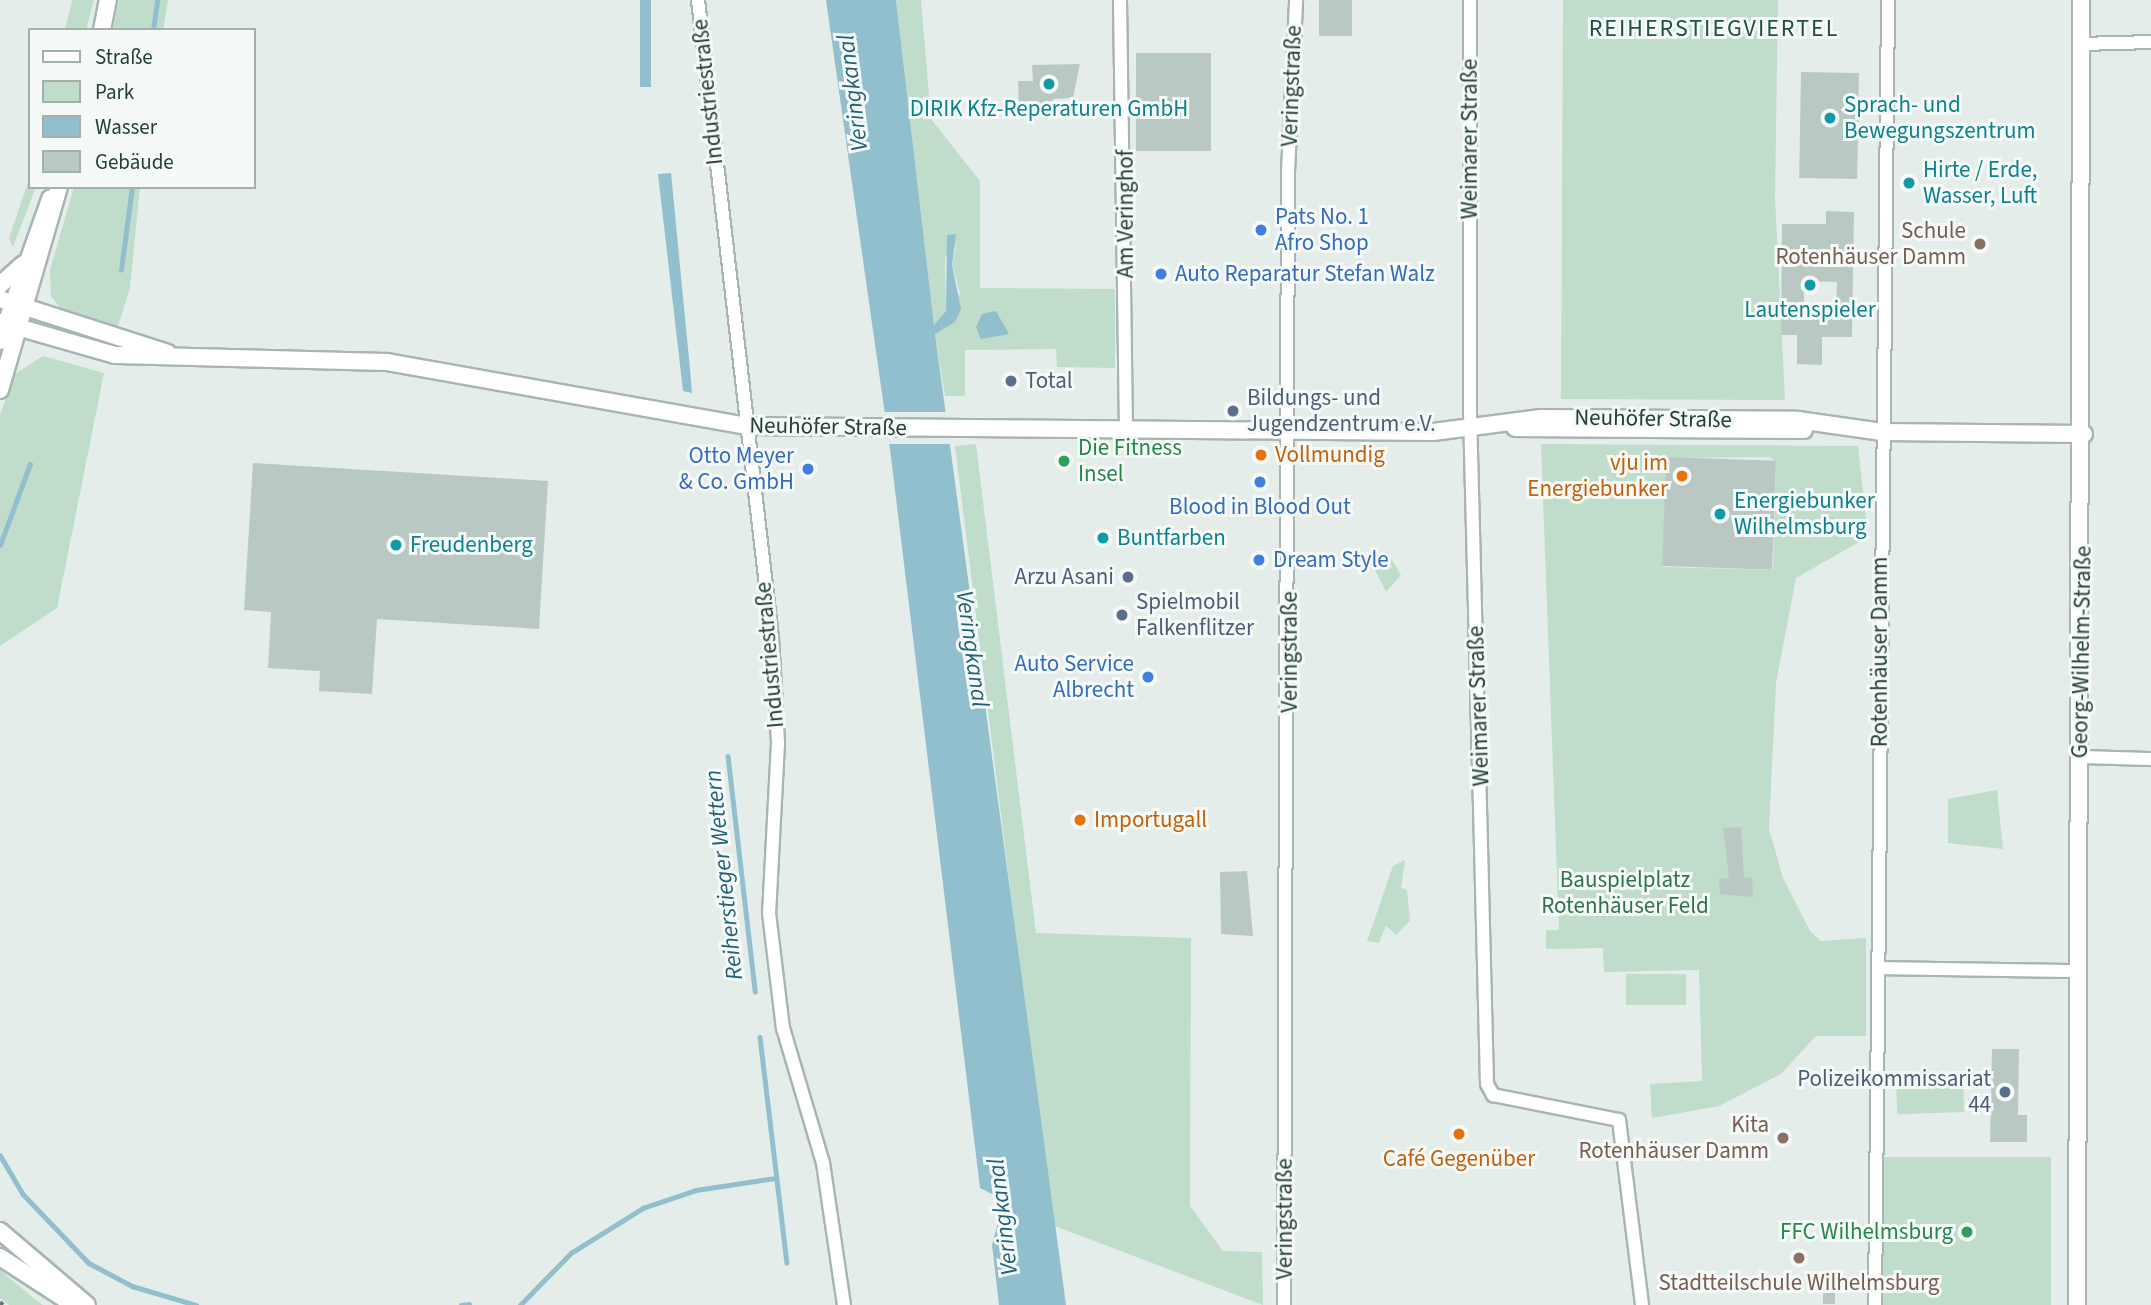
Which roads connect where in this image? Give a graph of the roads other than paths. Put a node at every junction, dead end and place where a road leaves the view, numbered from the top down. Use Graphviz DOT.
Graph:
graph roads {
  1 [pos="108,0"];
  2 [pos="698,0"];
  3 [pos="1120,0"];
  4 [pos="1296,0"];
  5 [pos="1470,0"];
  6 [pos="1888,0"];
  7 [pos="2081,0"];
  8 [pos="102,28"];
  9 [pos="2151,42"];
  10 [pos="2081,44"];
  11 [pos="56,189"];
  12 [pos="56,189"];
  13 [pos="25,262"];
  14 [pos="0,285"];
  15 [pos="13,304"];
  16 [pos="8,325"];
  17 [pos="0,341"];
  18 [pos="191,360"];
  19 [pos="0,390"];
  20 [pos="745,426"];
  21 [pos="1470,427"];
  22 [pos="1126,429"];
  23 [pos="1291,429"];
  24 [pos="1882,432"];
  25 [pos="2084,434"];
  26 [pos="2080,757"];
  27 [pos="2151,759"];
  28 [pos="1880,968"];
  29 [pos="2079,971"];
  30 [pos="0,1231"];
  31 [pos="0,1257"];
  32 [pos="77,1305"];
  33 [pos="87,1305"];
  34 [pos="844,1305"];
  35 [pos="1284,1305"];
  36 [pos="1642,1305"];
  37 [pos="1874,1305"];
  38 [pos="2077,1305"];
  1 -- 8 [label="street"];
  2 -- 20 [label="street, Industriestraße"];
  3 -- 22 [label="street, Am Veringhof"];
  4 -- 23 [label="street, Veringstraße"];
  5 -- 21 [label="street, Weimarer Straße"];
  6 -- 24 [label="street, Rotenhäuser Damm"];
  7 -- 10 [label="street, Georg-Wilhelm-Straße"];
  9 -- 10 [label="street"];
  10 -- 25 [label="street, Georg-Wilhelm-Straße"];
  11 -- 13 [label="street"];
  12 -- 15 [label="street"];
  13 -- 14 [label="street"];
  13 -- 15 [label="street"];
  15 -- 16 [label="street"];
  15 -- 18 [label="street, Neuhöfer Straße"];
  16 -- 17 [label="street"];
  16 -- 18 [label="street, Neuhöfer Straße"];
  16 -- 19 [label="street"];
  18 -- 20 [label="street, Neuhöfer Straße"];
  20 -- 22 [label="street, Neuhöfer Straße"];
  20 -- 34 [label="street, Industriestraße"];
  21 -- 23 [label="street, Neuhöfer Straße"];
  21 -- 24 [label="street, Neuhöfer Straße"];
  21 -- 36 [label="street, Weimarer Straße"];
  22 -- 23 [label="street, Neuhöfer Straße"];
  23 -- 35 [label="street, Veringstraße"];
  24 -- 25 [label="street, Neuhöfer Straße"];
  24 -- 28 [label="street, Rotenhäuser Damm"];
  25 -- 26 [label="street, Georg-Wilhelm-Straße"];
  26 -- 27 [label="street"];
  26 -- 29 [label="street, Georg-Wilhelm-Straße"];
  28 -- 29 [label="street"];
  28 -- 37 [label="street, Rotenhäuser Damm"];
  29 -- 38 [label="street, Georg-Wilhelm-Straße"];
  30 -- 33 [label="street"];
  31 -- 32 [label="street"];
}
